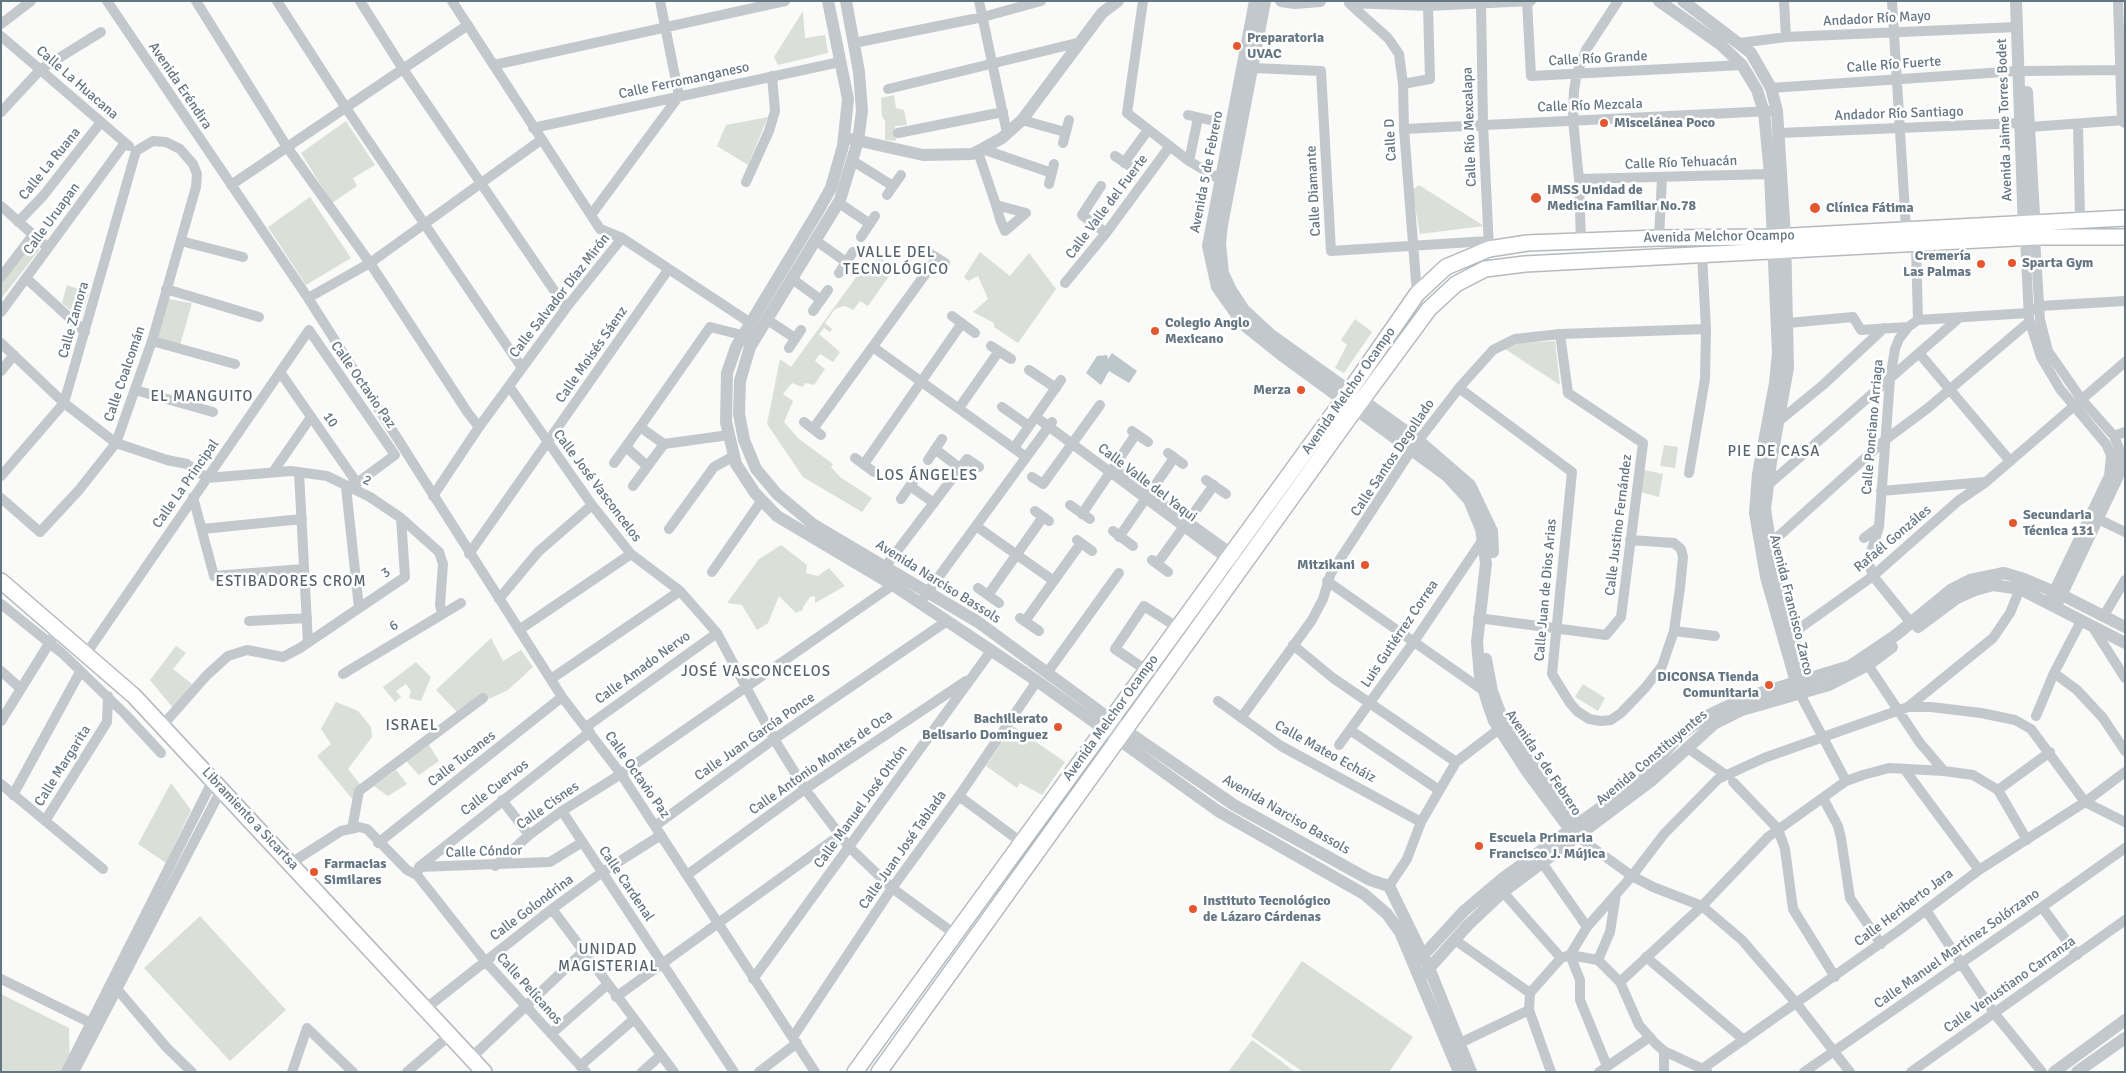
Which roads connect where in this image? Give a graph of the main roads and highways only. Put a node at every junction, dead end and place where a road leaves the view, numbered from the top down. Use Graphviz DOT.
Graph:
graph roads {
  1 [pos="2125,218"];
  2 [pos="2030,231"];
  3 [pos="2125,237"];
  4 [pos="1780,243"];
  5 [pos="1353,400"];
  6 [pos="1,581"];
  7 [pos="980,902"];
  8 [pos="994,912"];
  9 [pos="484,1072"];
  10 [pos="856,1072"];
  11 [pos="878,1072"];
  1 -- 2 [label="main road, Avenida Melchor Ocampo"];
  2 -- 3 [label="main road, Avenida Melchor Ocampo"];
  2 -- 4 [label="main road, Avenida Melchor Ocampo"];
  2 -- 4 [label="main road, Avenida Melchor Ocampo"];
  4 -- 5 [label="main road, Avenida Melchor Ocampo"];
  4 -- 5 [label="main road, Avenida Melchor Ocampo"];
  5 -- 7 [label="main road, Avenida Melchor Ocampo"];
  5 -- 8 [label="main road, Avenida Melchor Ocampo"];
  6 -- 9 [label="main road, Libramiento a Sicartsa"];
  7 -- 8 [label="main road"];
  7 -- 10 [label="main road, Avenida Melchor Ocampo"];
  8 -- 11 [label="main road, Avenida Melchor Ocampo"];
}
